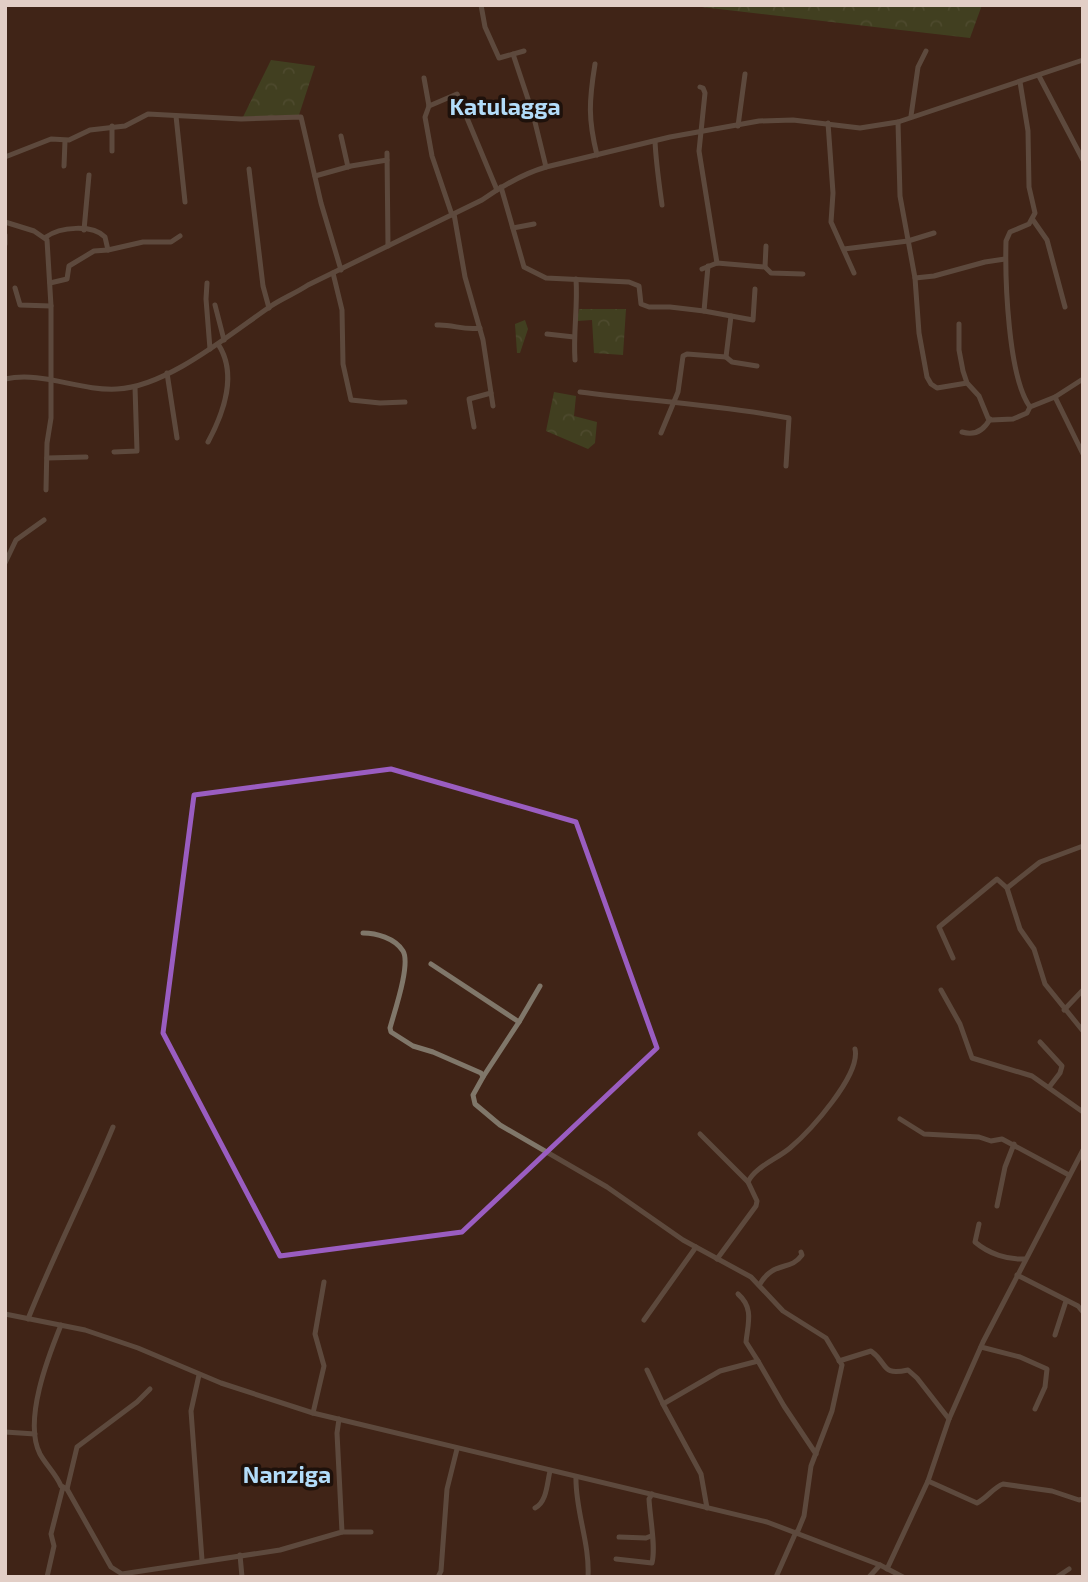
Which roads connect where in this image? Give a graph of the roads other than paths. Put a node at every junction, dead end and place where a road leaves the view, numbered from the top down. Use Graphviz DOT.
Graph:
graph roads {
  1 [pos="481,5"];
  2 [pos="524,51"];
  3 [pos="926,51"];
  4 [pos="513,54"];
  5 [pos="1083,60"];
  6 [pos="595,64"];
  7 [pos="745,74"];
  8 [pos="1039,76"];
  9 [pos="424,78"];
  10 [pos="1020,82"];
  11 [pos="700,87"];
  12 [pos="429,106"];
  13 [pos="176,116"];
  14 [pos="911,116"];
  15 [pos="898,122"];
  16 [pos="828,123"];
  17 [pos="112,126"];
  18 [pos="738,126"];
  19 [pos="702,132"];
  20 [pos="341,136"];
  21 [pos="65,141"];
  22 [pos="655,141"];
  23 [pos="112,151"];
  24 [pos="387,153"];
  25 [pos="597,155"];
  26 [pos="5,157"];
  27 [pos="387,160"];
  28 [pos="1083,160"];
  29 [pos="64,166"];
  30 [pos="348,167"];
  31 [pos="545,167"];
  32 [pos="249,169"];
  33 [pos="89,174"];
  34 [pos="316,176"];
  35 [pos="499,188"];
  36 [pos="184,202"];
  37 [pos="662,205"];
  38 [pos="453,214"];
  39 [pos="1033,220"];
  40 [pos="5,222"];
  41 [pos="534,224"];
  42 [pos="513,228"];
  43 [pos="84,230"];
  44 [pos="934,233"];
  45 [pos="5,235"];
  46 [pos="180,236"];
  47 [pos="46,237"];
  48 [pos="908,241"];
  49 [pos="5,244"];
  50 [pos="388,246"];
  51 [pos="766,246"];
  52 [pos="844,249"];
  53 [pos="108,250"];
  54 [pos="1005,259"];
  55 [pos="717,262"];
  56 [pos="765,267"];
  57 [pos="341,270"];
  58 [pos="332,273"];
  59 [pos="854,273"];
  60 [pos="803,275"];
  61 [pos="915,278"];
  62 [pos="576,279"];
  63 [pos="50,283"];
  64 [pos="207,283"];
  65 [pos="16,288"];
  66 [pos="755,289"];
  67 [pos="215,305"];
  68 [pos="51,306"];
  69 [pos="1065,307"];
  70 [pos="269,308"];
  71 [pos="704,311"];
  72 [pos="731,316"];
  73 [pos="960,324"];
  74 [pos="437,325"];
  75 [pos="480,328"];
  76 [pos="547,334"];
  77 [pos="574,337"];
  78 [pos="222,342"];
  79 [pos="210,348"];
  80 [pos="726,358"];
  81 [pos="575,360"];
  82 [pos="757,366"];
  83 [pos="167,373"];
  84 [pos="5,379"];
  85 [pos="51,379"];
  86 [pos="1083,379"];
  87 [pos="967,383"];
  88 [pos="135,387"];
  89 [pos="580,392"];
  90 [pos="491,393"];
  91 [pos="1055,397"];
  92 [pos="405,402"];
  93 [pos="675,404"];
  94 [pos="493,406"];
  95 [pos="1030,407"];
  96 [pos="990,419"];
  97 [pos="474,428"];
  98 [pos="962,432"];
  99 [pos="661,433"];
  100 [pos="177,438"];
  101 [pos="208,442"];
  102 [pos="114,452"];
  103 [pos="1083,454"];
  104 [pos="86,457"];
  105 [pos="47,458"];
  106 [pos="786,466"];
  107 [pos="46,490"];
  108 [pos="44,520"];
  109 [pos="5,563"];
  110 [pos="1083,846"];
  111 [pos="1007,888"];
  112 [pos="363,933"];
  113 [pos="953,958"];
  114 [pos="431,964"];
  115 [pos="540,986"];
  116 [pos="940,990"];
  117 [pos="1083,990"];
  118 [pos="1064,1010"];
  119 [pos="519,1021"];
  120 [pos="1083,1031"];
  121 [pos="1040,1042"];
  122 [pos="855,1049"];
  123 [pos="483,1077"];
  124 [pos="1050,1087"];
  125 [pos="1083,1112"];
  126 [pos="900,1119"];
  127 [pos="113,1127"];
  128 [pos="700,1134"];
  129 [pos="1014,1144"];
  130 [pos="1083,1150"];
  131 [pos="1080,1161"];
  132 [pos="1069,1175"];
  133 [pos="748,1182"];
  134 [pos="997,1206"];
  135 [pos="979,1224"];
  136 [pos="696,1247"];
  137 [pos="801,1252"];
  138 [pos="717,1259"];
  139 [pos="1025,1259"];
  140 [pos="1017,1275"];
  141 [pos="324,1282"];
  142 [pos="760,1284"];
  143 [pos="738,1294"];
  144 [pos="1066,1301"];
  145 [pos="1083,1311"];
  146 [pos="5,1314"];
  147 [pos="28,1319"];
  148 [pos="644,1320"];
  149 [pos="61,1325"];
  150 [pos="1055,1335"];
  151 [pos="981,1347"];
  152 [pos="839,1361"];
  153 [pos="758,1362"];
  154 [pos="647,1370"];
  155 [pos="199,1375"];
  156 [pos="150,1389"];
  157 [pos="663,1404"];
  158 [pos="1035,1409"];
  159 [pos="313,1413"];
  160 [pos="339,1419"];
  161 [pos="949,1419"];
  162 [pos="5,1432"];
  163 [pos="35,1434"];
  164 [pos="457,1449"];
  165 [pos="816,1454"];
  166 [pos="551,1471"];
  167 [pos="576,1476"];
  168 [pos="928,1481"];
  169 [pos="65,1488"];
  170 [pos="652,1494"];
  171 [pos="1083,1499"];
  172 [pos="707,1507"];
  173 [pos="535,1508"];
  174 [pos="342,1532"];
  175 [pos="371,1532"];
  176 [pos="796,1533"];
  177 [pos="651,1536"];
  178 [pos="619,1537"];
  179 [pos="240,1555"];
  180 [pos="616,1559"];
  181 [pos="202,1560"];
  182 [pos="880,1564"];
  183 [pos="887,1569"];
  184 [pos="1069,1569"];
  185 [pos="47,1577"];
  186 [pos="242,1577"];
  187 [pos="438,1577"];
  188 [pos="588,1577"];
  189 [pos="776,1577"];
  190 [pos="869,1577"];
  191 [pos="903,1577"];
  192 [pos="1057,1577"];
  1 -- 4 [label="street"];
  2 -- 4 [label="street"];
  3 -- 14 [label="street"];
  4 -- 31 [label="street"];
  5 -- 8 [label="street"];
  6 -- 25 [label="street"];
  7 -- 18 [label="street"];
  8 -- 10 [label="street"];
  8 -- 28 [label="street"];
  9 -- 12 [label="street"];
  10 -- 14 [label="street"];
  10 -- 39 [label="street"];
  11 -- 19 [label="street"];
  12 -- 35 [label="street"];
  12 -- 38 [label="street"];
  13 -- 17 [label="street"];
  13 -- 34 [label="street"];
  13 -- 36 [label="street"];
  14 -- 15 [label="street"];
  15 -- 16 [label="street"];
  15 -- 48 [label="street"];
  16 -- 18 [label="street"];
  16 -- 52 [label="street"];
  17 -- 21 [label="street"];
  17 -- 23 [label="street"];
  18 -- 19 [label="street"];
  19 -- 22 [label="street"];
  19 -- 55 [label="street"];
  20 -- 30 [label="street"];
  21 -- 26 [label="street"];
  21 -- 29 [label="street"];
  22 -- 25 [label="street"];
  22 -- 37 [label="street"];
  24 -- 27 [label="street"];
  25 -- 31 [label="street"];
  27 -- 30 [label="street"];
  27 -- 50 [label="street"];
  30 -- 34 [label="street"];
  31 -- 35 [label="street"];
  32 -- 70 [label="street"];
  33 -- 43 [label="street"];
  34 -- 57 [label="street"];
  35 -- 38 [label="street"];
  35 -- 42 [label="street"];
  38 -- 50 [label="street"];
  38 -- 75 [label="street"];
  39 -- 54 [label="street"];
  39 -- 69 [label="street"];
  40 -- 47 [label="street"];
  41 -- 42 [label="street"];
  42 -- 62 [label="street"];
  43 -- 47 [label="street"];
  43 -- 53 [label="street"];
  44 -- 48 [label="street"];
  45 -- 49 [label="street"];
  46 -- 53 [label="street"];
  47 -- 63 [label="street"];
  48 -- 52 [label="street"];
  48 -- 61 [label="street"];
  50 -- 57 [label="street"];
  51 -- 56 [label="street"];
  52 -- 59 [label="street"];
  53 -- 63 [label="street"];
  54 -- 61 [label="street"];
  54 -- 95 [label="street"];
  55 -- 56 [label="street"];
  55 -- 71 [label="street"];
  56 -- 60 [label="street"];
  57 -- 58 [label="street"];
  58 -- 70 [label="street"];
  58 -- 92 [label="street"];
  61 -- 87 [label="street"];
  62 -- 71 [label="street"];
  62 -- 77 [label="street"];
  63 -- 68 [label="street"];
  64 -- 79 [label="street"];
  65 -- 68 [label="street"];
  66 -- 72 [label="street"];
  67 -- 78 [label="street"];
  68 -- 85 [label="street"];
  70 -- 78 [label="street"];
  71 -- 72 [label="street"];
  72 -- 80 [label="street"];
  73 -- 87 [label="street"];
  74 -- 75 [label="street"];
  75 -- 90 [label="street"];
  76 -- 77 [label="street"];
  77 -- 81 [label="street"];
  78 -- 79 [label="street"];
  78 -- 101 [label="street"];
  79 -- 83 [label="street"];
  80 -- 82 [label="street"];
  80 -- 93 [label="street"];
  83 -- 88 [label="street"];
  83 -- 100 [label="street"];
  84 -- 85 [label="street"];
  85 -- 88 [label="street"];
  85 -- 105 [label="street"];
  86 -- 91 [label="street"];
  87 -- 96 [label="street"];
  88 -- 102 [label="street"];
  89 -- 93 [label="street"];
  90 -- 94 [label="street"];
  90 -- 97 [label="street"];
  91 -- 95 [label="street"];
  91 -- 103 [label="street"];
  93 -- 99 [label="street"];
  93 -- 106 [label="street"];
  95 -- 96 [label="street"];
  96 -- 98 [label="street"];
  104 -- 105 [label="street"];
  105 -- 107 [label="street"];
  108 -- 109 [label="street"];
  110 -- 111 [label="street"];
  111 -- 113 [label="street"];
  111 -- 118 [label="street"];
  112 -- 123 [label="street"];
  114 -- 119 [label="street"];
  115 -- 119 [label="street"];
  116 -- 124 [label="street"];
  117 -- 118 [label="street"];
  118 -- 120 [label="street"];
  119 -- 123 [label="street"];
  121 -- 124 [label="street"];
  122 -- 133 [label="street"];
  123 -- 136 [label="street"];
  124 -- 125 [label="street"];
  126 -- 129 [label="street"];
  127 -- 147 [label="street"];
  128 -- 133 [label="street"];
  129 -- 132 [label="street"];
  129 -- 134 [label="street"];
  130 -- 131 [label="street"];
  131 -- 132 [label="street"];
  132 -- 139 [label="street"];
  133 -- 138 [label="street"];
  135 -- 139 [label="street"];
  136 -- 138 [label="street"];
  136 -- 148 [label="street"];
  137 -- 142 [label="street"];
  138 -- 142 [label="street"];
  139 -- 140 [label="street"];
  140 -- 144 [label="street"];
  140 -- 151 [label="street"];
  141 -- 159 [label="street"];
  142 -- 152 [label="street"];
  143 -- 153 [label="street"];
  144 -- 145 [label="street"];
  144 -- 150 [label="street"];
  146 -- 147 [label="street"];
  147 -- 149 [label="street"];
  149 -- 155 [label="street"];
  149 -- 163 [label="street"];
  151 -- 158 [label="street"];
  151 -- 161 [label="street"];
  152 -- 161 [label="street"];
  152 -- 165 [label="street"];
  153 -- 157 [label="street"];
  153 -- 165 [label="street"];
  154 -- 157 [label="street"];
  155 -- 159 [label="street"];
  155 -- 181 [label="street"];
  156 -- 169 [label="street"];
  157 -- 172 [label="street"];
  159 -- 160 [label="street"];
  160 -- 164 [label="street"];
  160 -- 174 [label="street"];
  161 -- 168 [label="street"];
  162 -- 163 [label="street"];
  163 -- 169 [label="street"];
  164 -- 166 [label="street"];
  164 -- 187 [label="street"];
  165 -- 176 [label="street"];
  166 -- 167 [label="street"];
  166 -- 173 [label="street"];
  167 -- 170 [label="street"];
  167 -- 188 [label="street"];
  168 -- 171 [label="street"];
  168 -- 183 [label="street"];
  169 -- 181 [label="street"];
  169 -- 185 [label="street"];
  170 -- 172 [label="street"];
  170 -- 177 [label="street"];
  172 -- 176 [label="street"];
  174 -- 175 [label="street"];
  174 -- 179 [label="street"];
  176 -- 182 [label="street"];
  176 -- 189 [label="street"];
  177 -- 178 [label="street"];
  177 -- 180 [label="street"];
  179 -- 181 [label="street"];
  179 -- 186 [label="street"];
  182 -- 183 [label="street"];
  182 -- 190 [label="street"];
  183 -- 191 [label="street"];
  184 -- 192 [label="street"];
}
